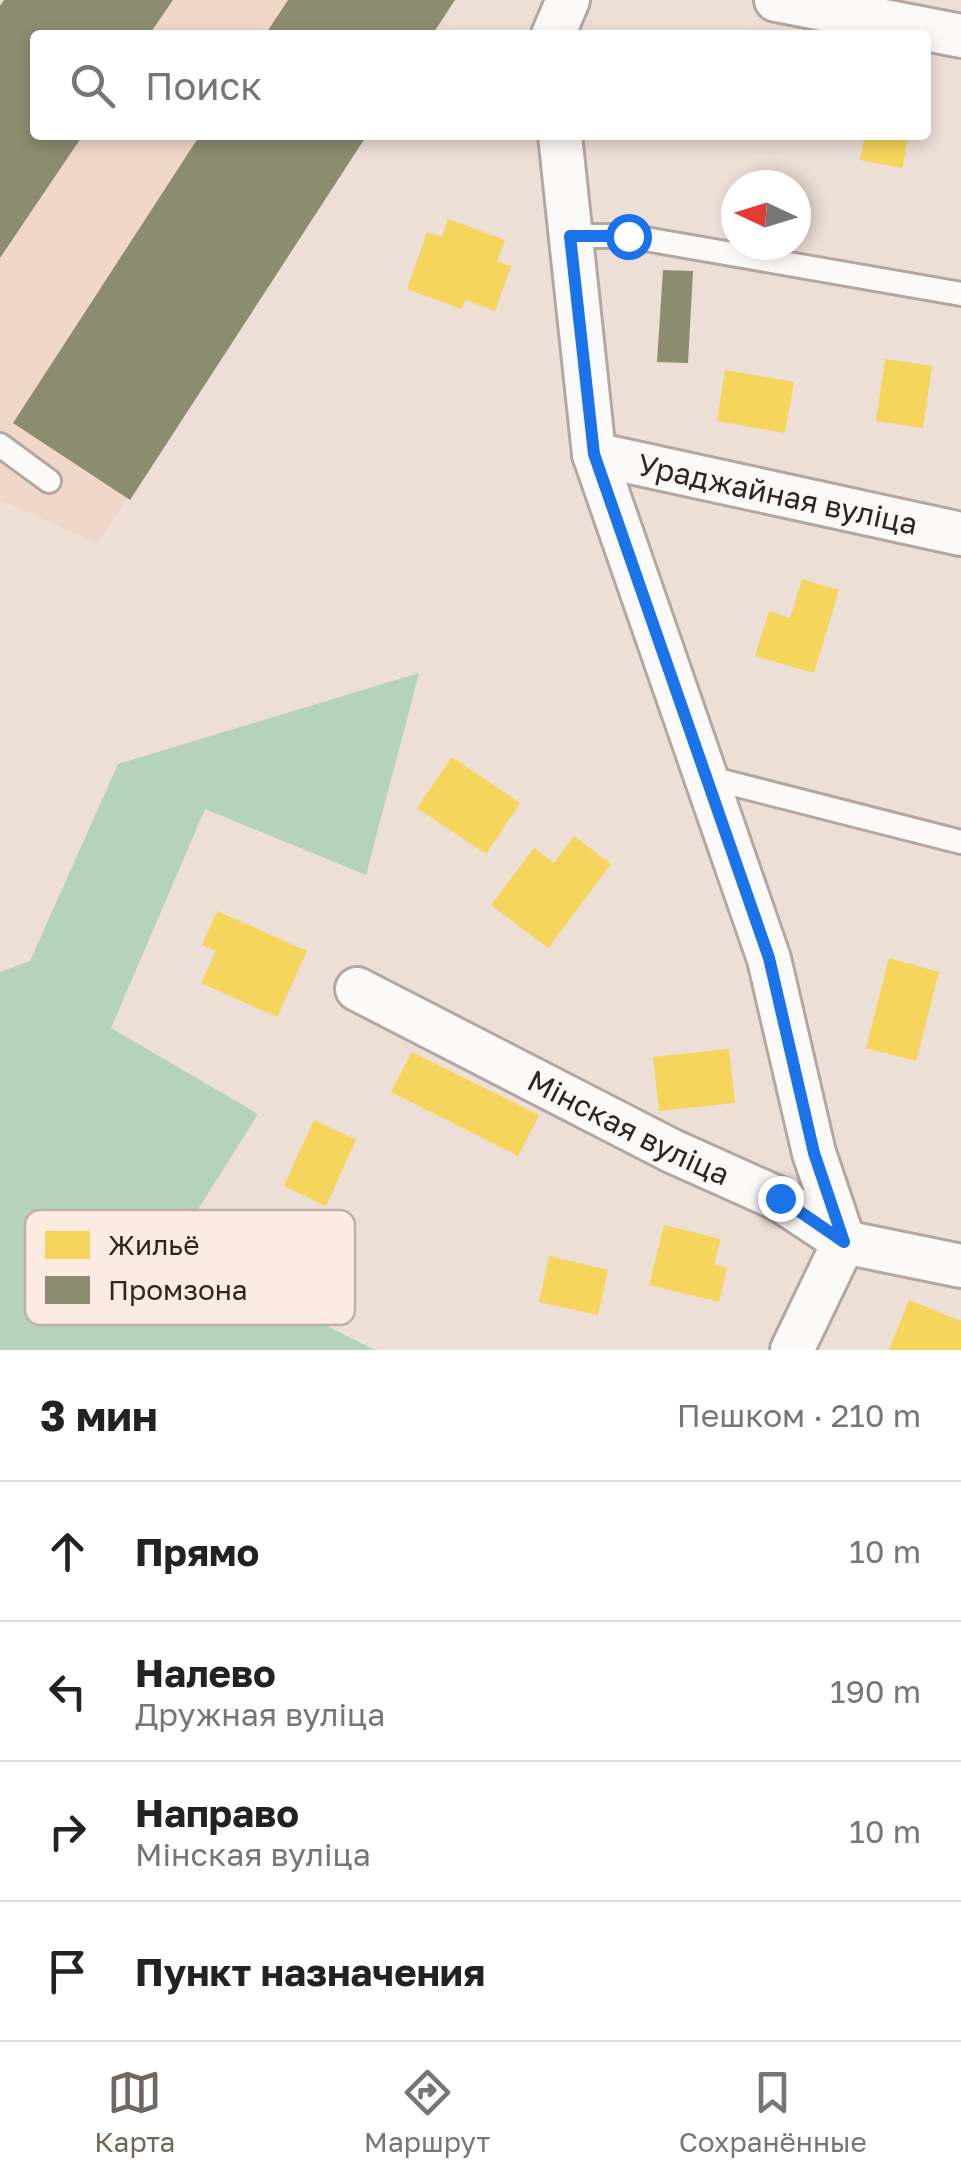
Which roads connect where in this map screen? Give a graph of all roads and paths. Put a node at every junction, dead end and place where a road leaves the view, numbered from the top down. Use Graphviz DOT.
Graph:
graph roads {
  1 [pos="568,0"];
  2 [pos="776,0"];
  3 [pos="555,30"];
  4 [pos="930,30"];
  5 [pos="931,30"];
  6 [pos="961,36"];
  7 [pos="560,140"];
  8 [pos="570,236"];
  9 [pos="961,294"];
  10 [pos="0,446"];
  11 [pos="594,454"];
  12 [pos="48,481"];
  13 [pos="961,534"];
  14 [pos="706,777"];
  15 [pos="961,842"];
  16 [pos="357,989"];
  17 [pos="844,1242"];
  18 [pos="961,1266"];
  19 [pos="792,1350"];
  1 -- 3 [label="street"];
  2 -- 4 [label="street"];
  5 -- 6 [label="street"];
  7 -- 8 [label="street"];
  8 -- 9 [label="lane"];
  8 -- 11 [label="street"];
  10 -- 12 [label="lane"];
  11 -- 13 [label="street, Ураджайная вуліца"];
  11 -- 14 [label="street"];
  14 -- 15 [label="lane"];
  14 -- 17 [label="street"];
  16 -- 17 [label="street, Мінская вуліца"];
  17 -- 18 [label="street, Мінская вуліца"];
  17 -- 19 [label="street"];
}
